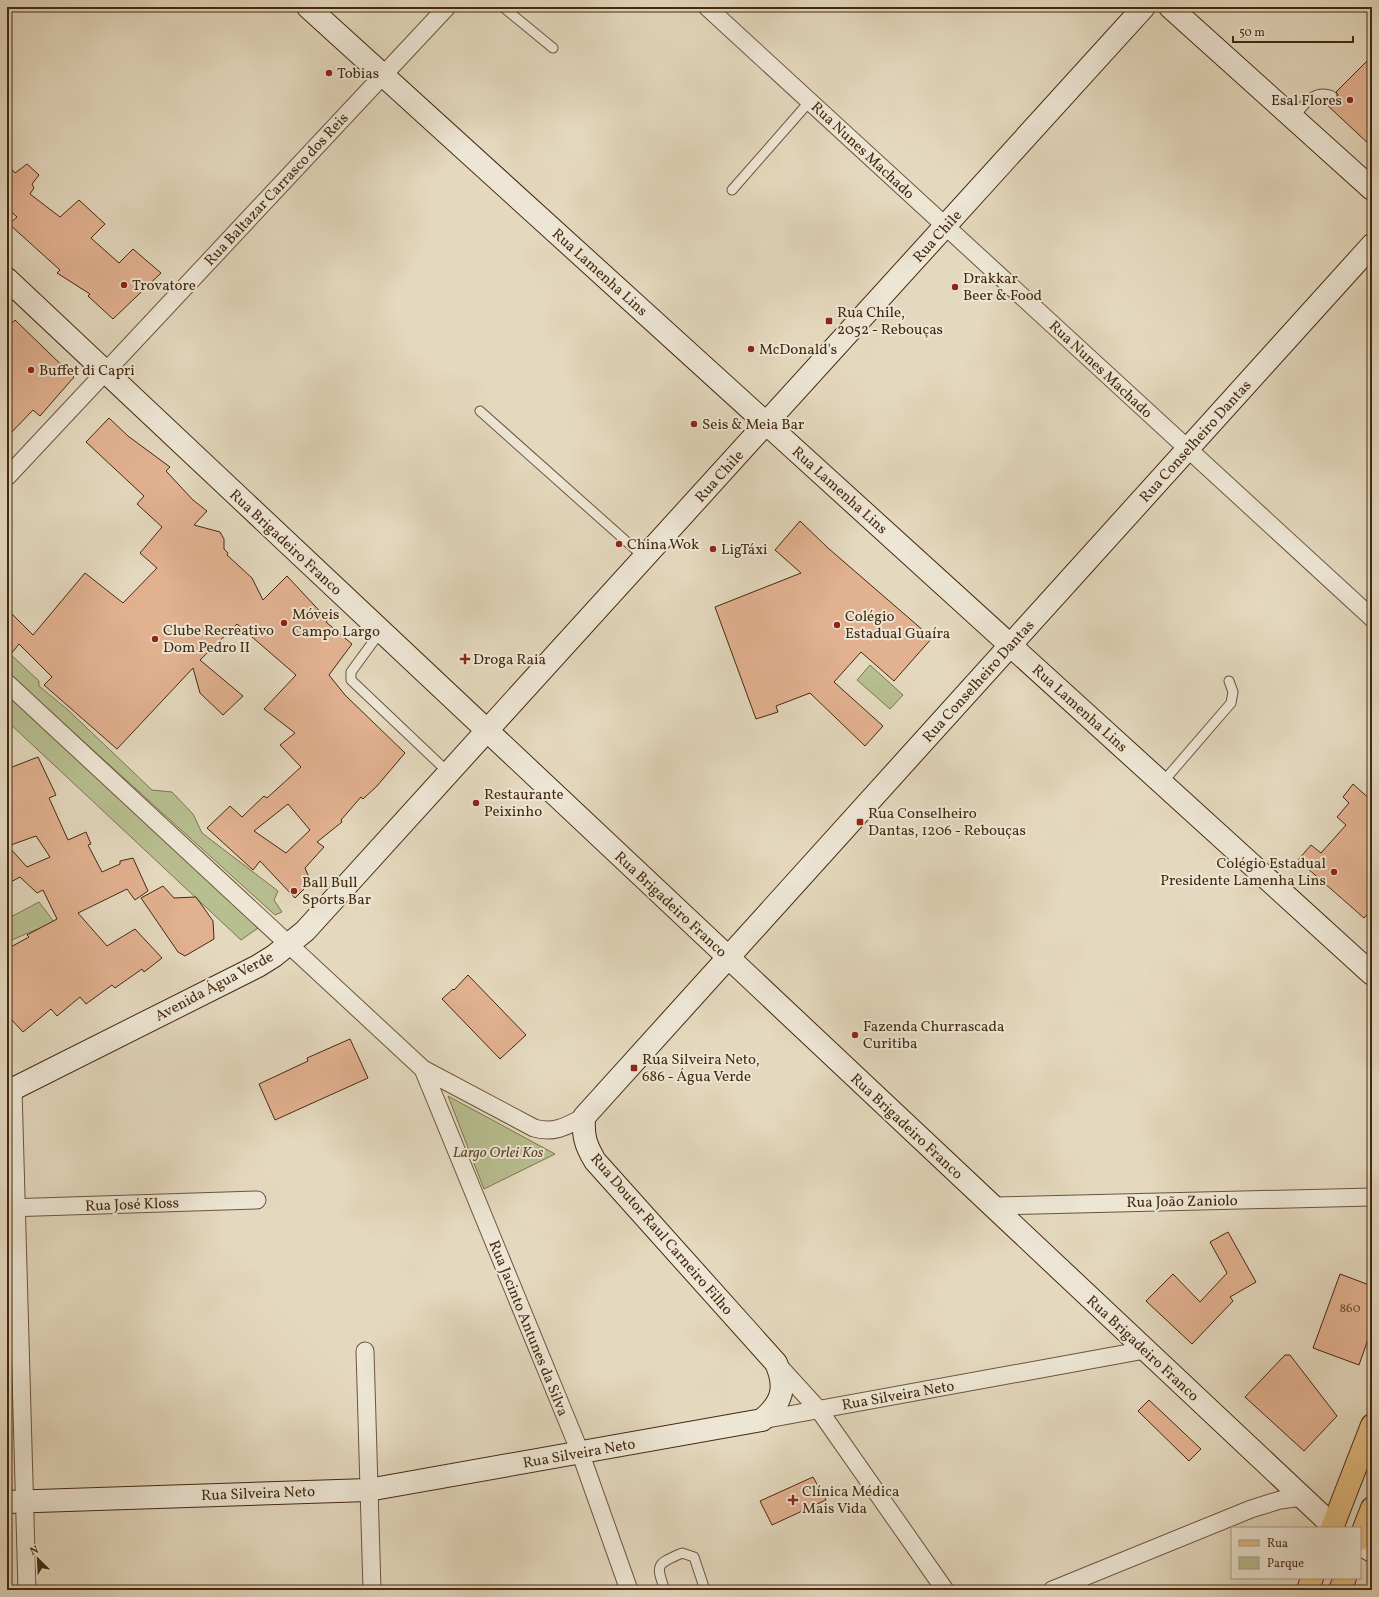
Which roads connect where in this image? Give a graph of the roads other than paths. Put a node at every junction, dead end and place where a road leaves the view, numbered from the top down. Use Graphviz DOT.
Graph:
graph roads {
  1 [pos="308,7"];
  2 [pos="447,7"];
  3 [pos="503,7"];
  4 [pos="707,7"];
  5 [pos="1144,7"];
  6 [pos="1170,7"];
  7 [pos="553,48"];
  8 [pos="383,75"];
  9 [pos="1332,96"];
  10 [pos="810,101"];
  11 [pos="1293,118"];
  12 [pos="1372,189"];
  13 [pos="732,190"];
  14 [pos="946,226"];
  15 [pos="1372,245"];
  16 [pos="7,279"];
  17 [pos="105,372"];
  18 [pos="480,411"];
  19 [pos="767,424"];
  20 [pos="1188,449"];
  21 [pos="7,477"];
  22 [pos="644,558"];
  23 [pos="1372,618"];
  24 [pos="381,632"];
  25 [pos="1010,645"];
  26 [pos="1229,681"];
  27 [pos="7,683"];
  28 [pos="487,731"];
  29 [pos="449,773"];
  30 [pos="1162,782"];
  31 [pos="289,945"];
  32 [pos="728,958"];
  33 [pos="1372,974"];
  34 [pos="423,1069"];
  35 [pos="9,1088"];
  36 [pos="584,1117"];
  37 [pos="1372,1197"];
  38 [pos="256,1200"];
  39 [pos="992,1206"];
  40 [pos="11,1208"];
  41 [pos="1145,1350"];
  42 [pos="365,1351"];
  43 [pos="776,1363"];
  44 [pos="819,1410"];
  45 [pos="762,1420"];
  46 [pos="1372,1425"];
  47 [pos="580,1452"];
  48 [pos="368,1490"];
  49 [pos="1302,1497"];
  50 [pos="16,1501"];
  51 [pos="1372,1508"];
  52 [pos="1333,1527"];
  53 [pos="1361,1536"];
  54 [pos="1361,1545"];
  55 [pos="1372,1551"];
  56 [pos="1312,1579"];
  57 [pos="1345,1579"];
  58 [pos="27,1590"];
  59 [pos="372,1590"];
  60 [pos="629,1590"];
  61 [pos="665,1590"];
  62 [pos="705,1590"];
  63 [pos="945,1590"];
  64 [pos="1052,1590"];
  65 [pos="1308,1590"];
  66 [pos="1340,1590"];
  1 -- 8 [label="main road, Rua Lamenha Lins"];
  2 -- 8 [label="street, Rua Baltazar Carrasco dos Reis"];
  3 -- 7 [label="lane"];
  4 -- 10 [label="street, Rua Nunes Machado"];
  5 -- 14 [label="main road, Rua Chile"];
  6 -- 11 [label="main road"];
  8 -- 17 [label="street, Rua Baltazar Carrasco dos Reis"];
  8 -- 19 [label="main road, Rua Lamenha Lins"];
  9 -- 11 [label="lane"];
  10 -- 13 [label="lane"];
  10 -- 14 [label="street, Rua Nunes Machado"];
  11 -- 12 [label="main road"];
  14 -- 19 [label="main road, Rua Chile"];
  14 -- 20 [label="street, Rua Nunes Machado"];
  15 -- 20 [label="main road, Rua Conselheiro Dantas"];
  16 -- 17 [label="main road, Rua Brigadeiro Franco"];
  17 -- 21 [label="street, Rua Baltazar Carrasco dos Reis"];
  17 -- 24 [label="main road, Rua Brigadeiro Franco"];
  18 -- 22 [label="lane"];
  19 -- 22 [label="main road, Rua Chile"];
  19 -- 25 [label="main road, Rua Lamenha Lins"];
  20 -- 23 [label="street, Rua Nunes Machado"];
  20 -- 25 [label="main road, Rua Conselheiro Dantas"];
  22 -- 28 [label="main road, Rua Chile"];
  24 -- 28 [label="main road, Rua Brigadeiro Franco"];
  24 -- 29 [label="lane"];
  25 -- 30 [label="main road, Rua Lamenha Lins"];
  25 -- 32 [label="main road, Rua Conselheiro Dantas"];
  26 -- 30 [label="lane"];
  27 -- 31 [label="street"];
  28 -- 29 [label="main road, Avenida Água Verde"];
  28 -- 32 [label="main road, Rua Brigadeiro Franco"];
  29 -- 31 [label="main road, Avenida Água Verde"];
  30 -- 33 [label="main road, Rua Lamenha Lins"];
  31 -- 34 [label="street"];
  31 -- 35 [label="main road, Avenida Água Verde"];
  32 -- 36 [label="main road, Rua Conselheiro Dantas"];
  32 -- 39 [label="main road, Rua Brigadeiro Franco"];
  34 -- 36 [label="street"];
  34 -- 47 [label="street, Rua Jacinto Antunes da Silva"];
  35 -- 40 [label="street"];
  36 -- 43 [label="main road, Rua Doutor Raul Carneiro Filho"];
  37 -- 39 [label="street, Rua João Zaniolo"];
  38 -- 40 [label="street, Rua José Kloss"];
  39 -- 41 [label="main road, Rua Brigadeiro Franco"];
  40 -- 50 [label="street"];
  41 -- 44 [label="street, Rua Silveira Neto"];
  41 -- 49 [label="main road, Rua Brigadeiro Franco"];
  42 -- 48 [label="street"];
  43 -- 44 [label="street, Rua Doutor Raul Carneiro Filho"];
  43 -- 45 [label="main road, Rua Doutor Raul Carneiro Filho"];
  44 -- 45 [label="street, Rua Silveira Neto"];
  44 -- 63 [label="street, Rua Doutor Raul Carneiro Filho"];
  45 -- 47 [label="main road, Rua Silveira Neto"];
  46 -- 52 [label="main road"];
  47 -- 48 [label="main road, Rua Silveira Neto"];
  47 -- 60 [label="street, Rua Jacinto Antunes da Silva"];
  48 -- 50 [label="main road, Rua Silveira Neto"];
  48 -- 59 [label="street"];
  49 -- 52 [label="main road, Rua Brigadeiro Franco"];
  49 -- 64 [label="street"];
  50 -- 58 [label="street"];
  51 -- 53 [label="main road"];
  54 -- 55 [label="main road"];
  56 -- 65 [label="main road"];
  57 -- 66 [label="main road"];
  61 -- 62 [label="lane"];
}
